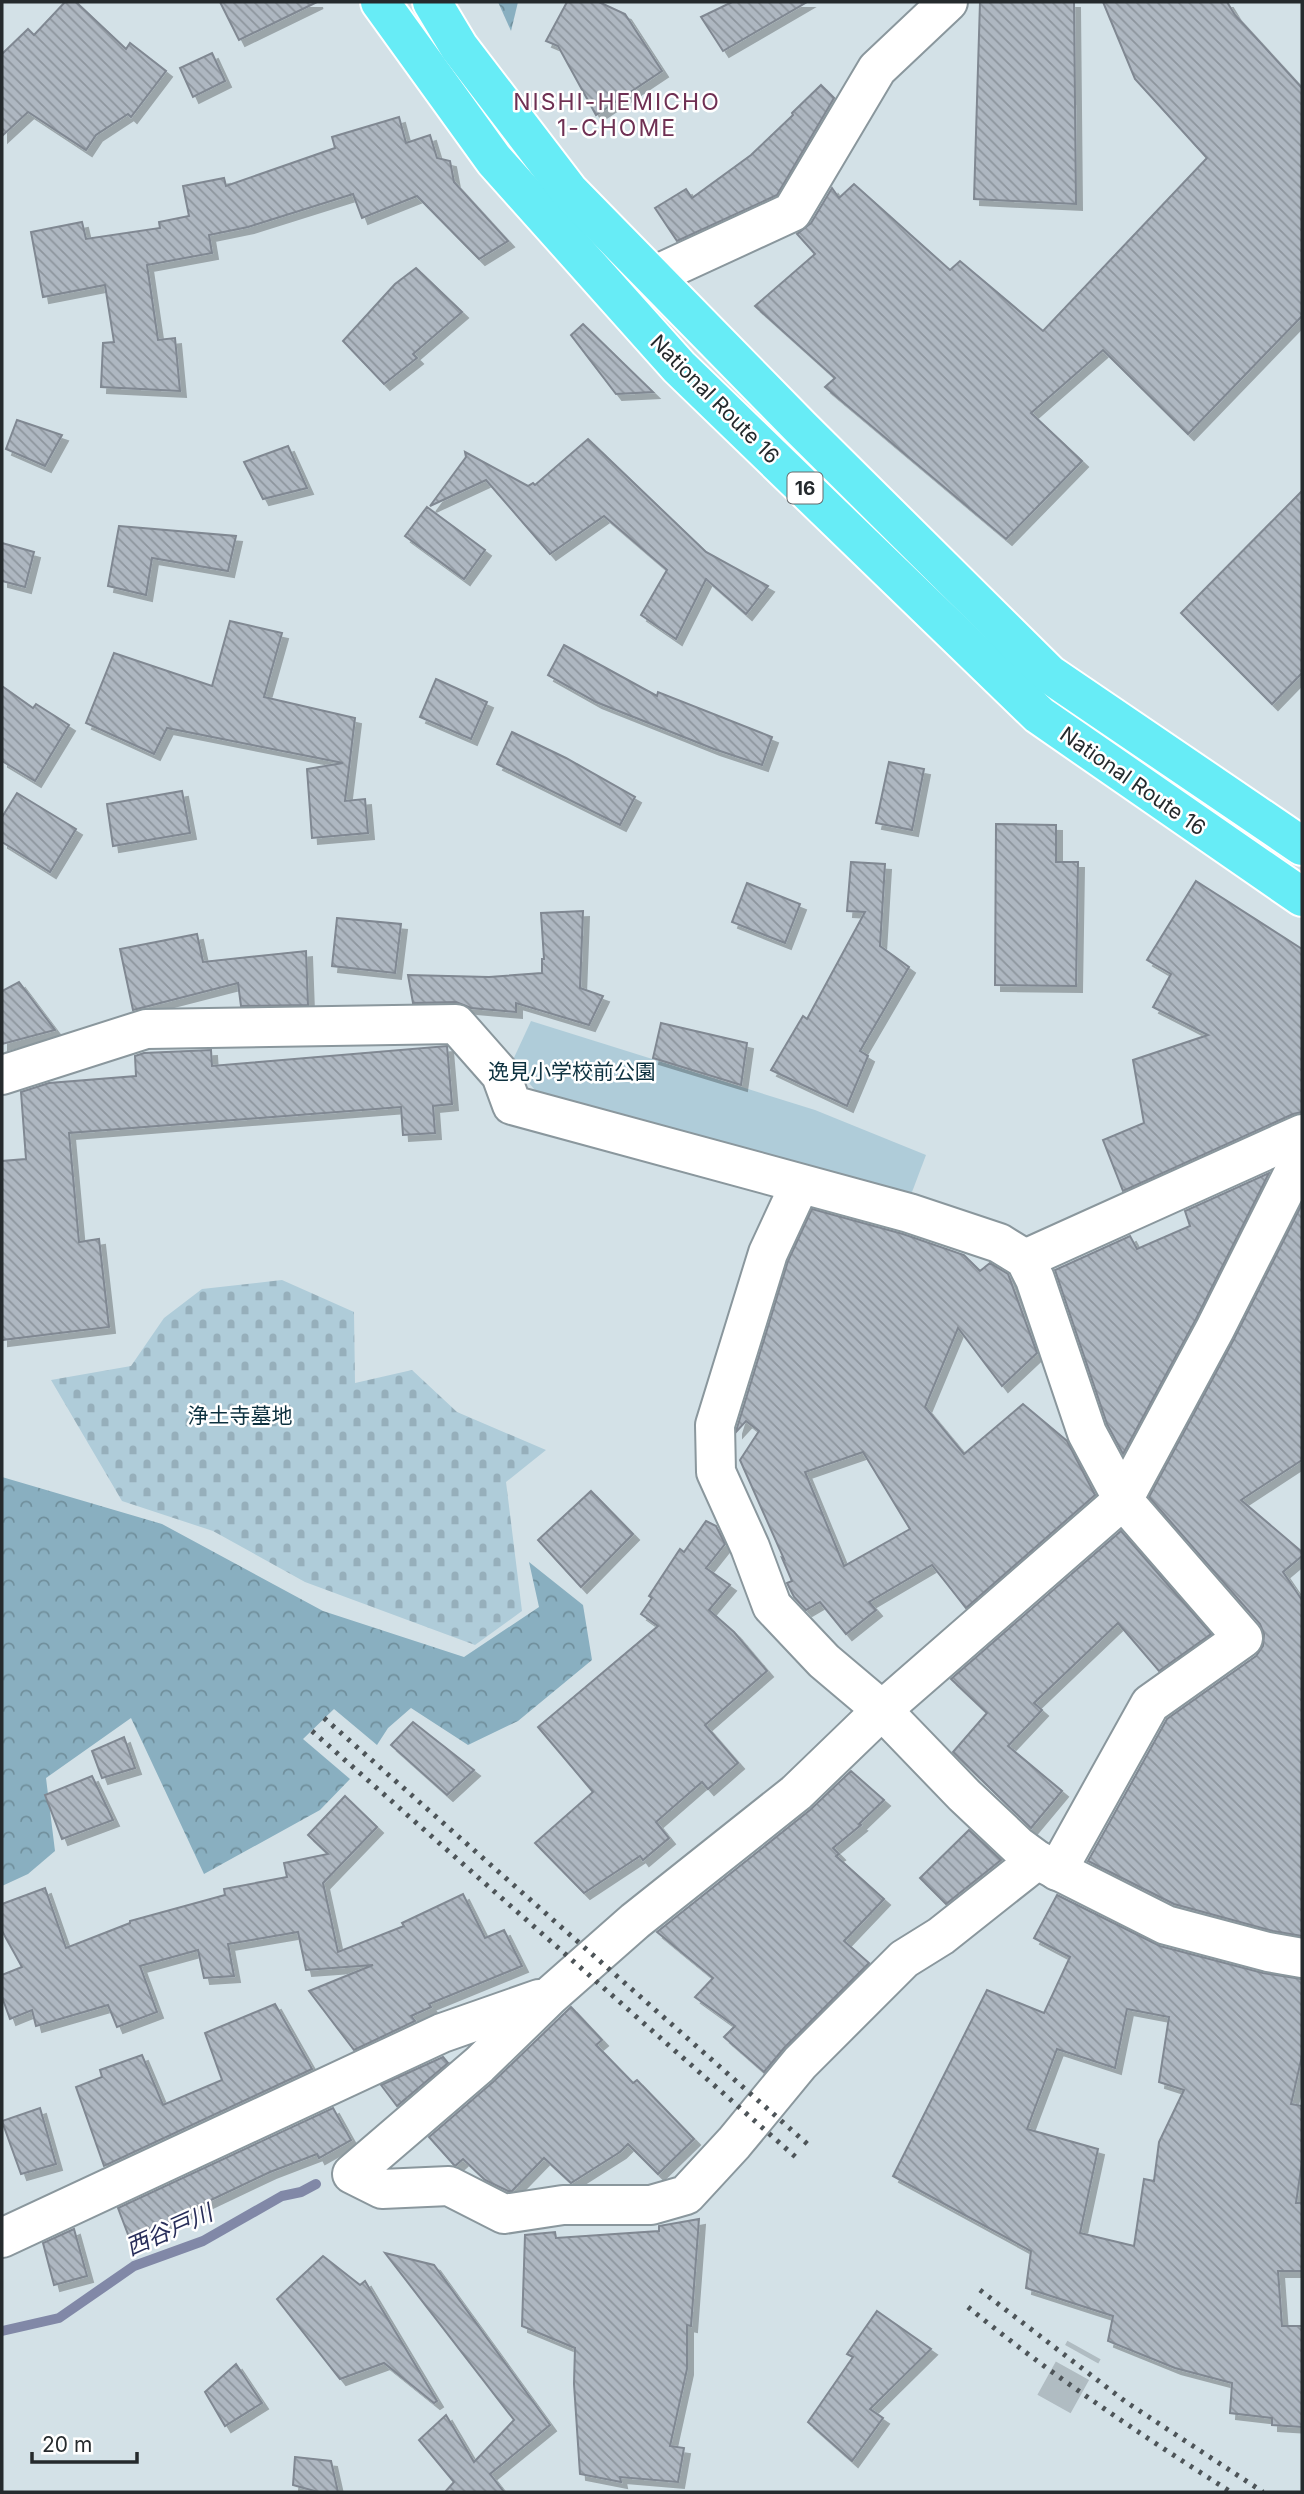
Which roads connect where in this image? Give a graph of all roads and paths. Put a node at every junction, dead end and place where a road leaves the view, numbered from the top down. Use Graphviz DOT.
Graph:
graph roads {
  1 [pos="380,2"];
  2 [pos="432,2"];
  3 [pos="948,2"];
  4 [pos="651,277"];
  5 [pos="1302,846"];
  6 [pos="1302,897"];
  7 [pos="2,1074"];
  8 [pos="1302,1135"];
  9 [pos="1302,1156"];
  10 [pos="800,1184"];
  11 [pos="1025,1259"];
  12 [pos="1123,1500"];
  13 [pos="882,1710"];
  14 [pos="1047,1866"];
  15 [pos="1302,1958"];
  16 [pos="551,1995"];
  17 [pos="2,2238"];
  1 -- 6 [label="highway, National Route 16 / 16"];
  2 -- 4 [label="highway, National Route 16 / 16"];
  3 -- 4 [label="street"];
  4 -- 5 [label="highway, National Route 16 / 16"];
  7 -- 10 [label="street"];
  8 -- 11 [label="street"];
  9 -- 12 [label="street"];
  10 -- 11 [label="street"];
  10 -- 13 [label="street"];
  11 -- 12 [label="street"];
  12 -- 13 [label="street"];
  12 -- 14 [label="street"];
  13 -- 14 [label="street"];
  13 -- 16 [label="street"];
  14 -- 15 [label="street"];
  14 -- 16 [label="street"];
  16 -- 17 [label="street"];
}
